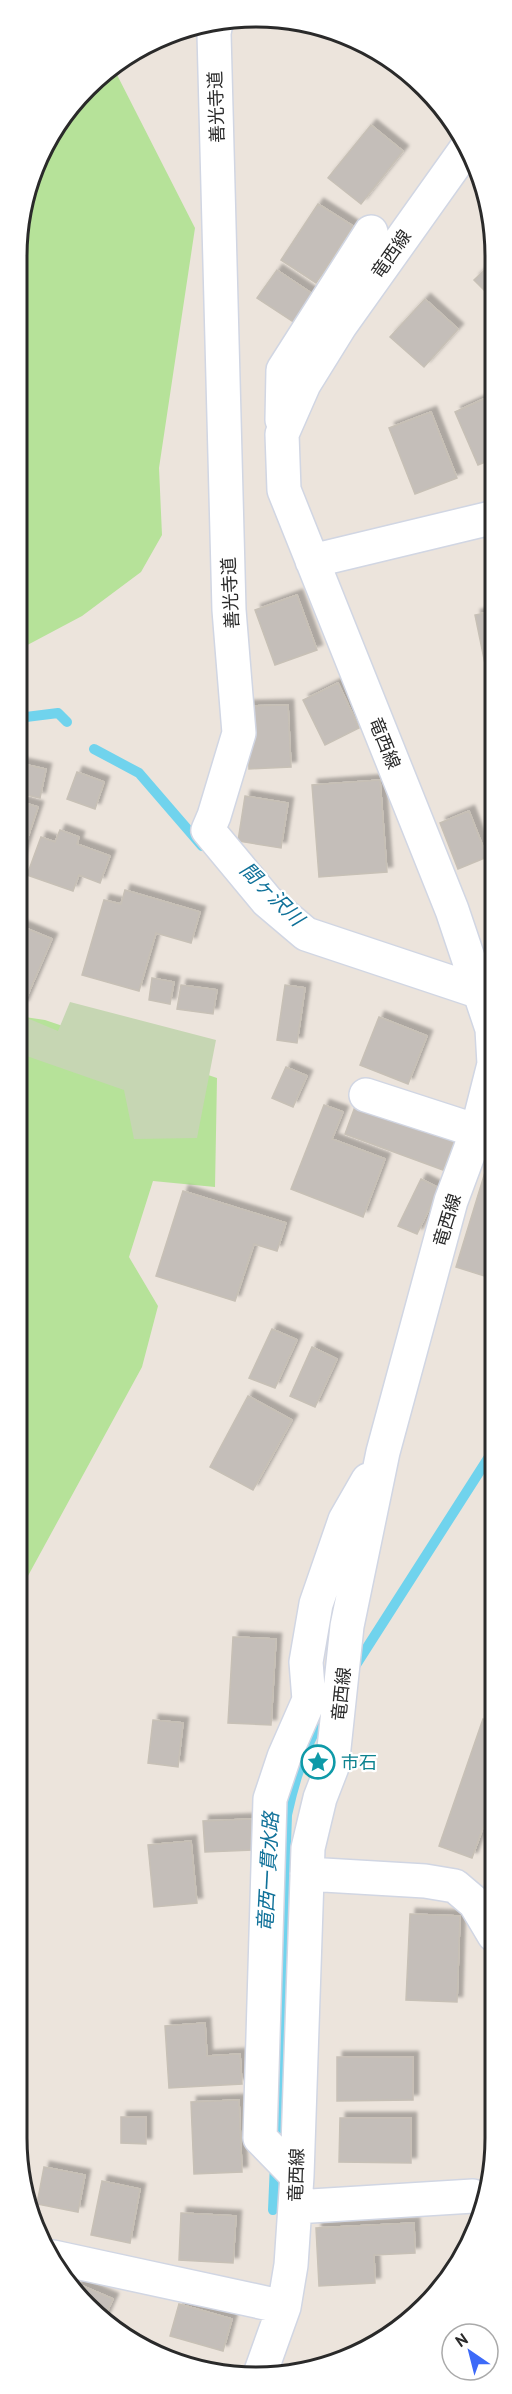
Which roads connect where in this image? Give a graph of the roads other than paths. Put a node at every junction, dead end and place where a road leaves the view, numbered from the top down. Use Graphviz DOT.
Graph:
graph roads {
  1 [pos="214,31"];
  2 [pos="461,155"];
  3 [pos="371,232"];
  4 [pos="282,434"];
  5 [pos="485,519"];
  6 [pos="312,561"];
  7 [pos="480,992"];
  8 [pos="485,1006"];
  9 [pos="366,1095"];
  10 [pos="485,1099"];
  11 [pos="477,1131"];
  12 [pos="383,1452"];
  13 [pos="306,1874"];
  14 [pos="485,1920"];
  15 [pos="294,2184"];
  16 [pos="473,2196"];
  17 [pos="62,2259"];
  18 [pos="284,2307"];
  19 [pos="263,2367"];
  1 -- 7 [label="street, 善光寺道"];
  2 -- 4 [label="street, 竜西線"];
  3 -- 4 [label="street"];
  4 -- 6 [label="street, 竜西線"];
  5 -- 6 [label="street"];
  6 -- 7 [label="street, 竜西線"];
  7 -- 8 [label="street, 竜西線"];
  9 -- 11 [label="street"];
  10 -- 11 [label="street, 竜西線"];
  11 -- 12 [label="street, 竜西線"];
  12 -- 13 [label="street, 竜西線"];
  12 -- 15 [label="street"];
  13 -- 14 [label="street"];
  13 -- 15 [label="street, 竜西線"];
  15 -- 16 [label="street"];
  15 -- 18 [label="street, 竜西線"];
  17 -- 18 [label="street"];
  18 -- 19 [label="street, 竜西線"];
}
